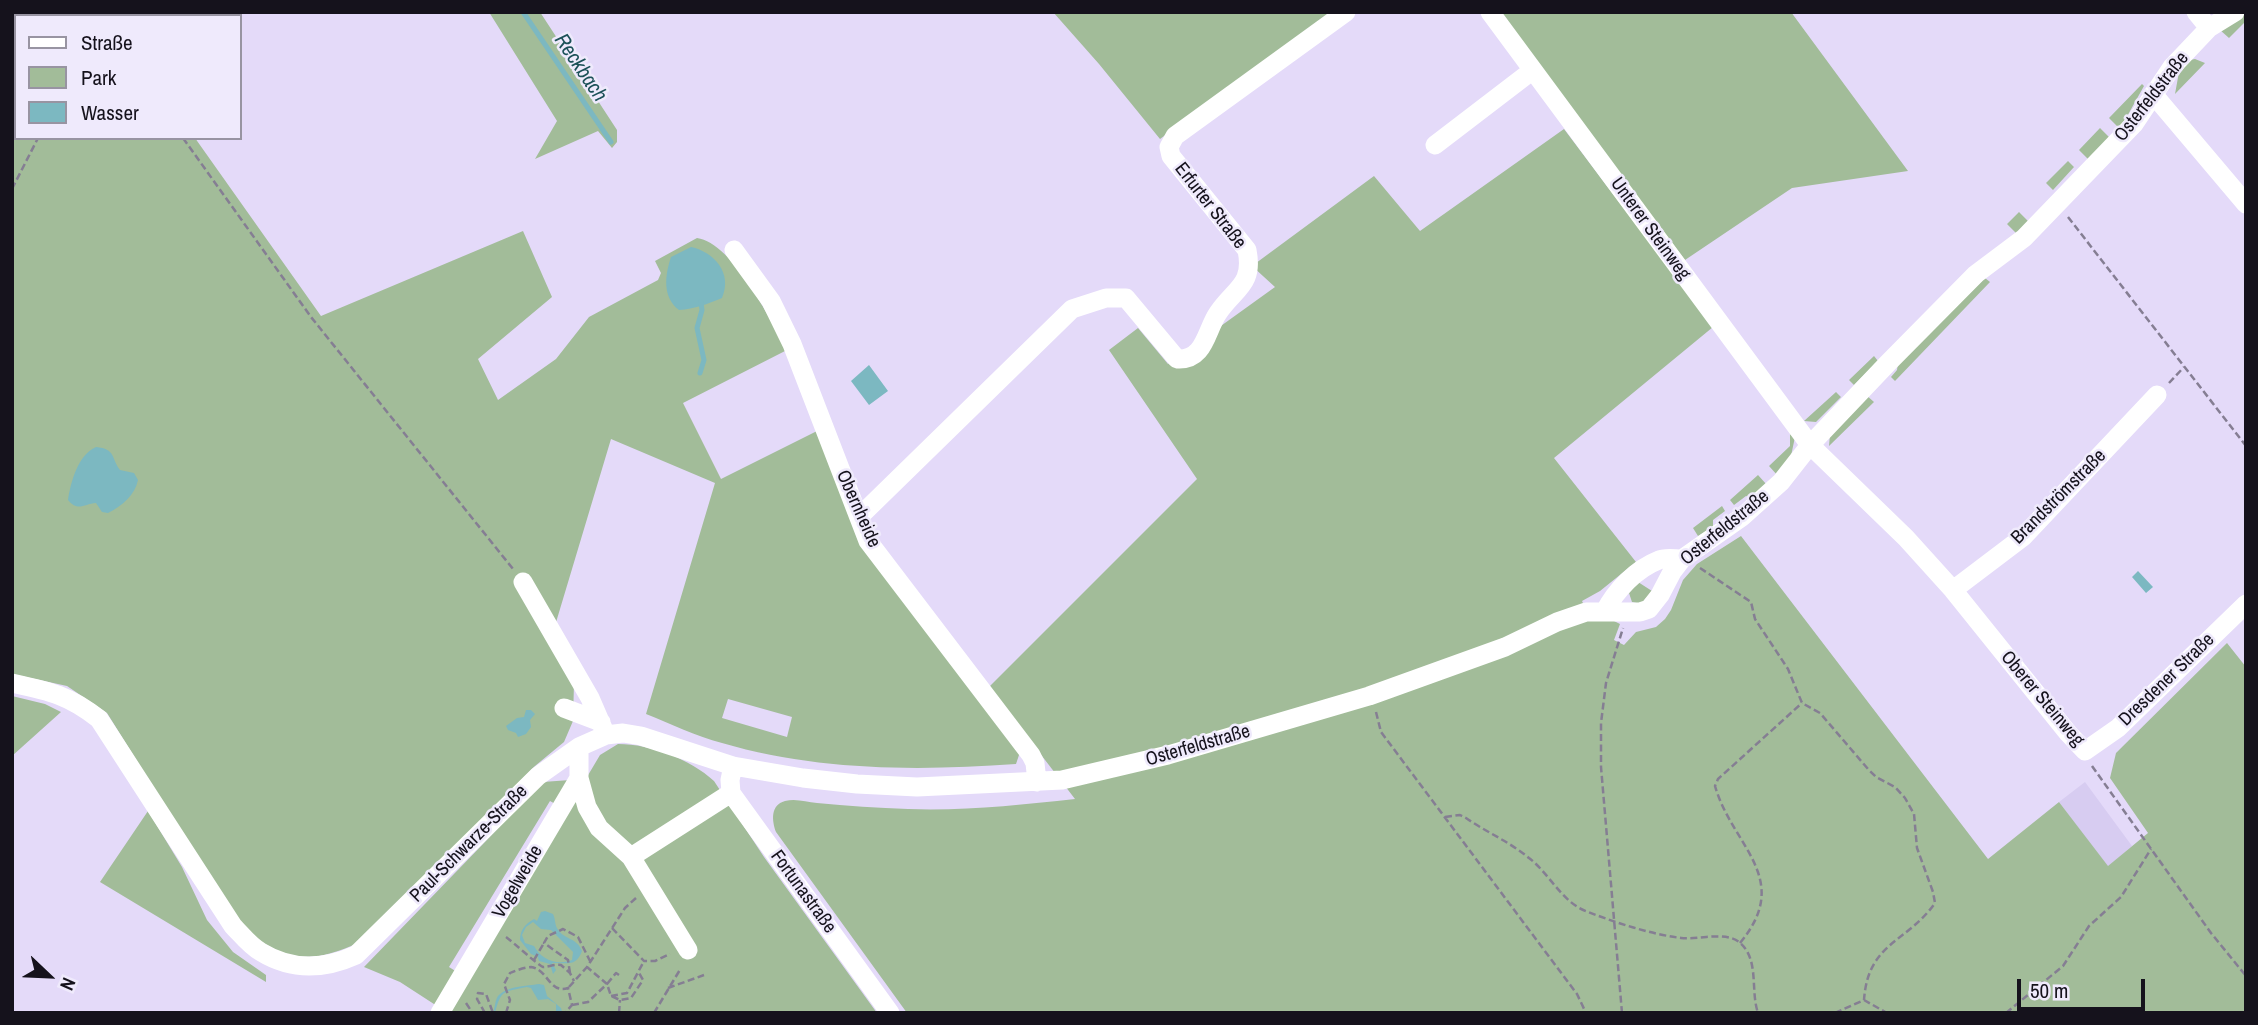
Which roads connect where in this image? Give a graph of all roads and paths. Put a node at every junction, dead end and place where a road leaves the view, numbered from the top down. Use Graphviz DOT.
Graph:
graph roads {
  1 [pos="1346,12"];
  2 [pos="1490,12"];
  3 [pos="2196,12"];
  4 [pos="2235,12"];
  5 [pos="2209,28"];
  6 [pos="1533,70"];
  7 [pos="2152,94"];
  8 [pos="37,140"];
  9 [pos="185,140"];
  10 [pos="1435,145"];
  11 [pos="12,189"];
  12 [pos="2056,204"];
  13 [pos="2246,204"];
  14 [pos="734,250"];
  15 [pos="2157,395"];
  16 [pos="1810,445"];
  17 [pos="2246,446"];
  18 [pos="859,517"];
  19 [pos="1682,559"];
  20 [pos="523,582"];
  21 [pos="1953,590"];
  22 [pos="2246,604"];
  23 [pos="1605,611"];
  24 [pos="1629,612"];
  25 [pos="12,683"];
  26 [pos="1802,703"];
  27 [pos="564,708"];
  28 [pos="604,728"];
  29 [pos="1381,732"];
  30 [pos="579,747"];
  31 [pos="2085,751"];
  32 [pos="733,766"];
  33 [pos="579,778"];
  34 [pos="1062,780"];
  35 [pos="1037,782"];
  36 [pos="731,793"];
  37 [pos="1445,817"];
  38 [pos="2151,849"];
  39 [pos="631,857"];
  40 [pos="649,887"];
  41 [pos="1613,920"];
  42 [pos="491,928"];
  43 [pos="612,928"];
  44 [pos="544,943"];
  45 [pos="1740,943"];
  46 [pos="685,952"];
  47 [pos="534,960"];
  48 [pos="591,961"];
  49 [pos="644,961"];
  50 [pos="587,967"];
  51 [pos="638,971"];
  52 [pos="570,973"];
  53 [pos="619,975"];
  54 [pos="704,975"];
  55 [pos="2246,975"];
  56 [pos="574,981"];
  57 [pos="607,984"];
  58 [pos="568,988"];
  59 [pos="668,988"];
  60 [pos="611,996"];
  61 [pos="620,1000"];
  62 [pos="1864,1000"];
  63 [pos="572,1005"];
  64 [pos="440,1013"];
  65 [pos="485,1013"];
  66 [pos="494,1013"];
  67 [pos="506,1013"];
  68 [pos="565,1013"];
  69 [pos="619,1013"];
  70 [pos="654,1013"];
  71 [pos="890,1013"];
  72 [pos="1586,1013"];
  73 [pos="1622,1013"];
  74 [pos="1758,1013"];
  75 [pos="1835,1013"];
  76 [pos="1887,1013"];
  77 [pos="2006,1013"];
  1 -- 18 [label="street, Erfurter Straße"];
  2 -- 6 [label="street, Unterer Steinweg"];
  3 -- 5 [label="street"];
  4 -- 5 [label="street, Osterfeldstraße"];
  5 -- 7 [label="street, Osterfeldstraße"];
  6 -- 10 [label="street"];
  6 -- 16 [label="street, Unterer Steinweg"];
  7 -- 12 [label="street, Osterfeldstraße"];
  7 -- 13 [label="street"];
  8 -- 11 [label="path"];
  9 -- 20 [label="path"];
  12 -- 16 [label="street, Osterfeldstraße"];
  12 -- 17 [label="path"];
  14 -- 18 [label="street, Obernheide"];
  15 -- 21 [label="street, Brandströmstraße"];
  16 -- 19 [label="street, Osterfeldstraße"];
  16 -- 21 [label="street, Oberer Steinweg"];
  18 -- 35 [label="street, Obernheide"];
  19 -- 23 [label="street"];
  19 -- 24 [label="street, Osterfeldstraße"];
  19 -- 26 [label="path"];
  20 -- 28 [label="street"];
  21 -- 31 [label="street, Oberer Steinweg"];
  22 -- 31 [label="street, Dresdener Straße"];
  23 -- 24 [label="street, Osterfeldstraße"];
  23 -- 34 [label="street, Osterfeldstraße"];
  24 -- 41 [label="path"];
  25 -- 30 [label="street, Paul-Schwarze-Straße"];
  26 -- 45 [label="path"];
  26 -- 62 [label="path"];
  27 -- 28 [label="street"];
  28 -- 30 [label="street, Paul-Schwarze-Straße"];
  28 -- 32 [label="street, Paul-Schwarze-Straße"];
  29 -- 37 [label="path"];
  30 -- 33 [label="street"];
  31 -- 38 [label="path, Oberer Steinweg"];
  32 -- 35 [label="street, Paul-Schwarze-Straße"];
  32 -- 36 [label="street"];
  33 -- 39 [label="street"];
  33 -- 42 [label="street, Vogelweide"];
  34 -- 35 [label="street, Paul-Schwarze-Straße"];
  36 -- 39 [label="street"];
  36 -- 71 [label="street, Fortunastraße"];
  37 -- 41 [label="path"];
  37 -- 72 [label="path"];
  38 -- 55 [label="path, Oberer Steinweg"];
  38 -- 77 [label="path"];
  39 -- 40 [label="street"];
  40 -- 43 [label="path"];
  40 -- 46 [label="street"];
  41 -- 45 [label="path"];
  41 -- 73 [label="path"];
  42 -- 47 [label="path"];
  42 -- 64 [label="street, Vogelweide"];
  43 -- 48 [label="path"];
  43 -- 49 [label="path"];
  44 -- 47 [label="path"];
  44 -- 48 [label="path"];
  44 -- 52 [label="path"];
  45 -- 74 [label="path"];
  46 -- 49 [label="path"];
  46 -- 59 [label="path"];
  47 -- 52 [label="path"];
  48 -- 50 [label="path"];
  49 -- 51 [label="path"];
  50 -- 56 [label="path"];
  50 -- 57 [label="path"];
  51 -- 60 [label="path"];
  51 -- 61 [label="path"];
  52 -- 56 [label="path"];
  53 -- 57 [label="path"];
  54 -- 59 [label="path"];
  56 -- 58 [label="path"];
  57 -- 60 [label="path"];
  57 -- 63 [label="path"];
  58 -- 63 [label="path"];
  58 -- 67 [label="path"];
  59 -- 70 [label="path"];
  60 -- 61 [label="path"];
  61 -- 69 [label="path"];
  62 -- 75 [label="path"];
  62 -- 76 [label="path"];
  63 -- 68 [label="path"];
  65 -- 66 [label="path"];
}
